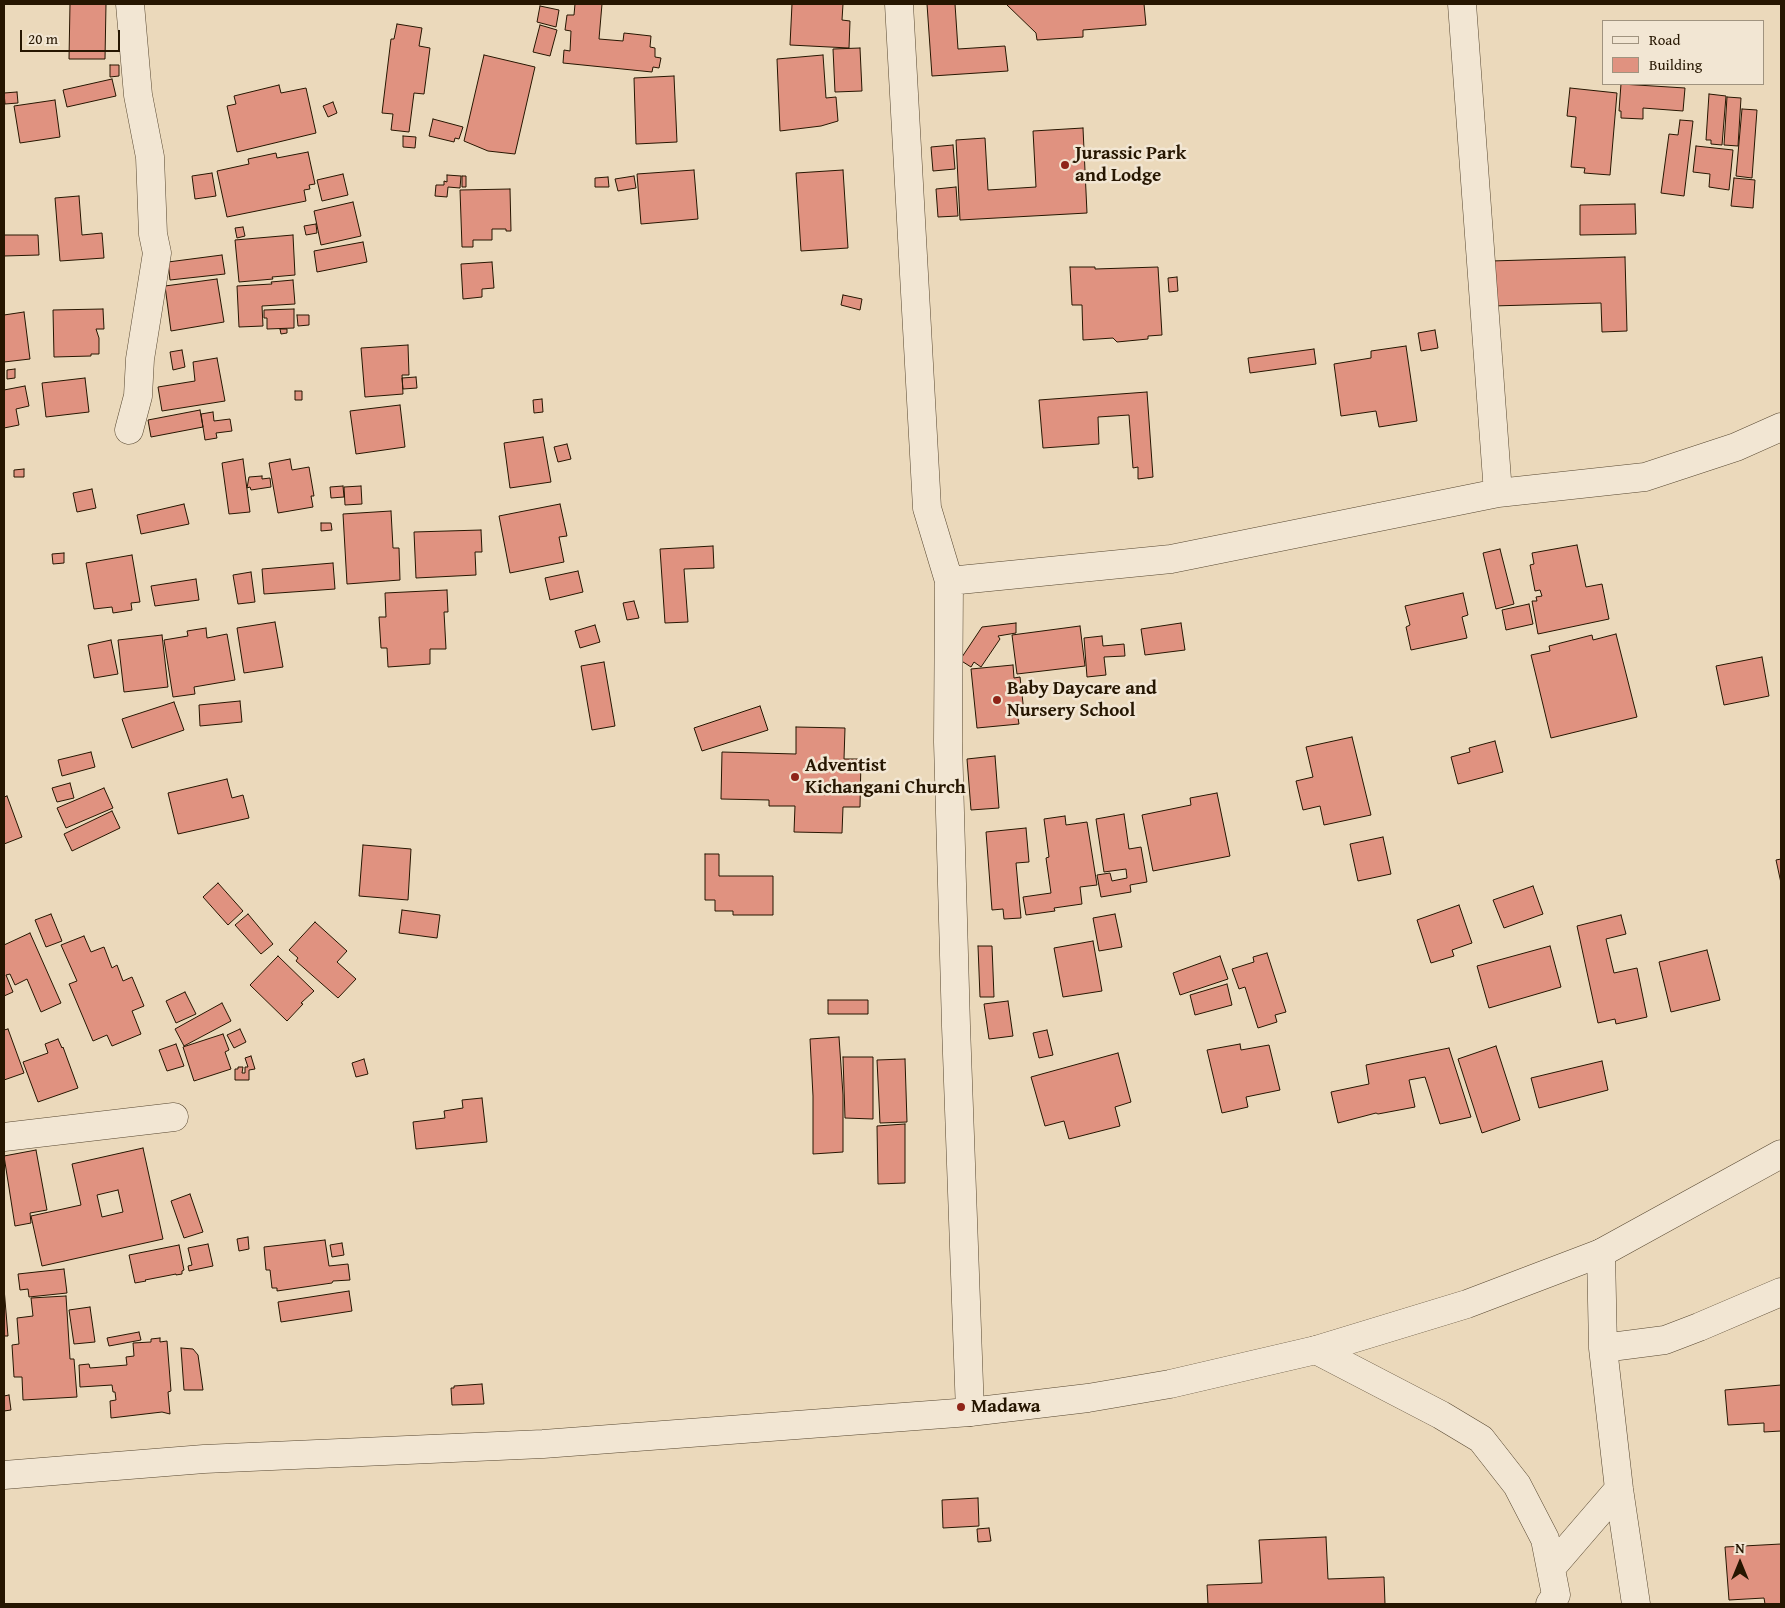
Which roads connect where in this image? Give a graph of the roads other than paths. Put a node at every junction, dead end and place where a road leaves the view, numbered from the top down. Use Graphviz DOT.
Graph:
graph roads {
  1 [pos="130,4"];
  2 [pos="899,4"];
  3 [pos="1462,4"];
  4 [pos="1781,427"];
  5 [pos="129,430"];
  6 [pos="1498,493"];
  7 [pos="949,581"];
  8 [pos="174,1117"];
  9 [pos="4,1137"];
  10 [pos="1781,1154"];
  11 [pos="1601,1253"];
  12 [pos="1781,1292"];
  13 [pos="1603,1348"];
  14 [pos="1316,1350"];
  15 [pos="970,1412"];
  16 [pos="4,1475"];
  17 [pos="1618,1489"];
  18 [pos="1551,1568"];
  19 [pos="1550,1604"];
  20 [pos="1636,1604"];
  1 -- 5 [label="street"];
  2 -- 7 [label="street"];
  3 -- 6 [label="street"];
  4 -- 6 [label="street"];
  6 -- 7 [label="street"];
  7 -- 15 [label="street"];
  8 -- 9 [label="street"];
  10 -- 11 [label="street"];
  11 -- 13 [label="street"];
  11 -- 14 [label="street"];
  12 -- 13 [label="street"];
  13 -- 17 [label="street"];
  14 -- 15 [label="street"];
  14 -- 18 [label="street"];
  15 -- 16 [label="street"];
  17 -- 18 [label="street"];
  17 -- 20 [label="street"];
  18 -- 19 [label="street"];
}
